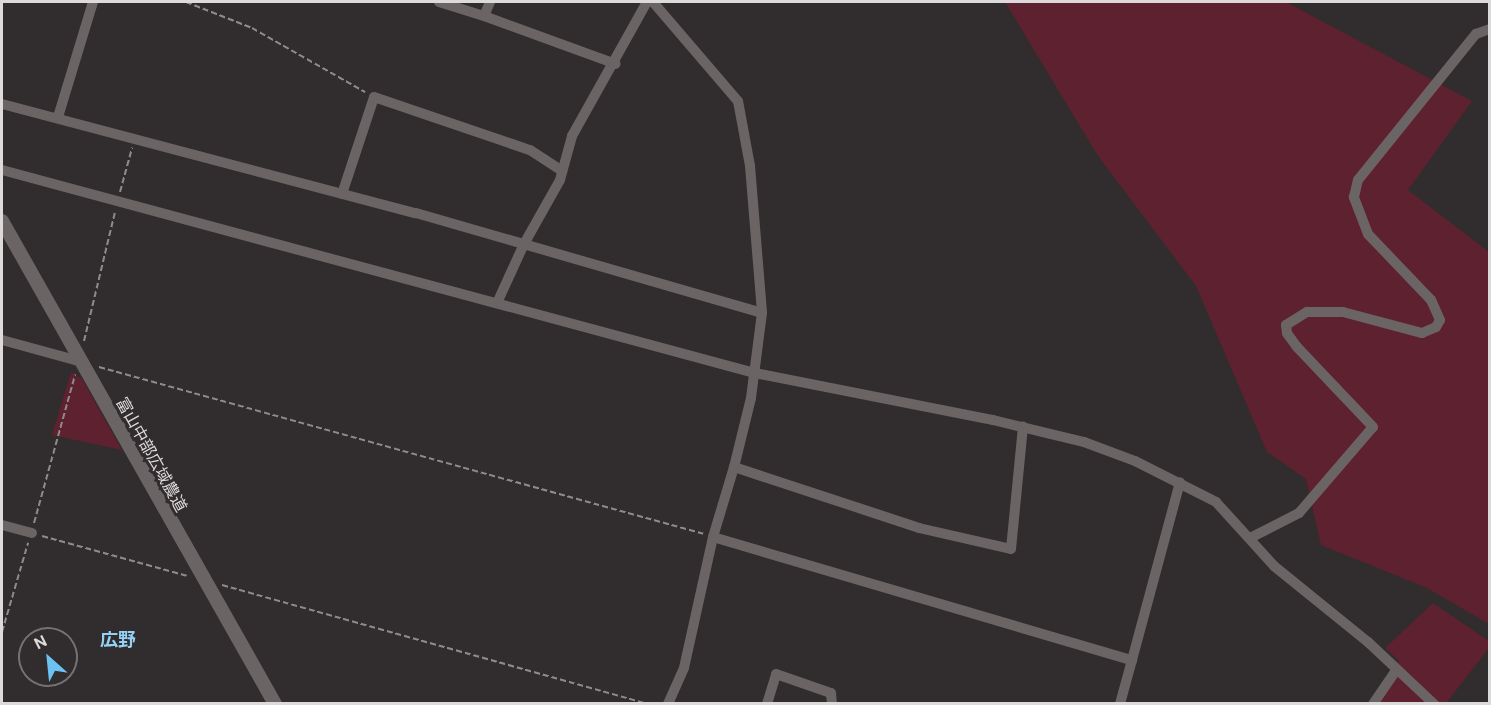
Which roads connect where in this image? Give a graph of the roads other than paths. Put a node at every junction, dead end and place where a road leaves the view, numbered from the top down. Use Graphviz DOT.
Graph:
graph roads {
  1 [pos="93,2"];
  2 [pos="439,2"];
  3 [pos="490,2"];
  4 [pos="647,2"];
  5 [pos="653,2"];
  6 [pos="484,16"];
  7 [pos="1490,29"];
  8 [pos="616,63"];
  9 [pos="2,104"];
  10 [pos="58,117"];
  11 [pos="2,170"];
  12 [pos="562,171"];
  13 [pos="342,194"];
  14 [pos="2,221"];
  15 [pos="524,244"];
  16 [pos="497,303"];
  17 [pos="762,313"];
  18 [pos="2,340"];
  19 [pos="79,361"];
  20 [pos="755,373"];
  21 [pos="1023,427"];
  22 [pos="734,467"];
  23 [pos="1180,482"];
  24 [pos="2,525"];
  25 [pos="32,533"];
  26 [pos="713,537"];
  27 [pos="1250,538"];
  28 [pos="1132,660"];
  29 [pos="1397,669"];
  30 [pos="1431,702"];
  31 [pos="275,704"];
  32 [pos="668,704"];
  33 [pos="767,704"];
  34 [pos="832,704"];
  35 [pos="1120,704"];
  36 [pos="1372,704"];
  1 -- 10 [label="street"];
  2 -- 6 [label="street"];
  3 -- 6 [label="street"];
  4 -- 8 [label="street"];
  5 -- 17 [label="street"];
  6 -- 8 [label="street"];
  7 -- 27 [label="street"];
  8 -- 12 [label="street"];
  9 -- 10 [label="street"];
  10 -- 13 [label="street"];
  11 -- 16 [label="street"];
  12 -- 13 [label="street"];
  12 -- 15 [label="street"];
  13 -- 15 [label="street"];
  14 -- 19 [label="street, 富山中部広域農道"];
  15 -- 16 [label="street"];
  15 -- 17 [label="street"];
  16 -- 20 [label="street"];
  17 -- 20 [label="street"];
  18 -- 19 [label="street"];
  19 -- 31 [label="street, 富山中部広域農道"];
  20 -- 21 [label="street"];
  20 -- 22 [label="street"];
  21 -- 22 [label="street"];
  21 -- 23 [label="street"];
  22 -- 26 [label="street"];
  23 -- 27 [label="street"];
  23 -- 28 [label="street"];
  24 -- 25 [label="street"];
  26 -- 28 [label="street"];
  26 -- 32 [label="street"];
  27 -- 29 [label="street"];
  28 -- 35 [label="street"];
  29 -- 30 [label="street"];
  29 -- 36 [label="street"];
  33 -- 34 [label="street"];
}
